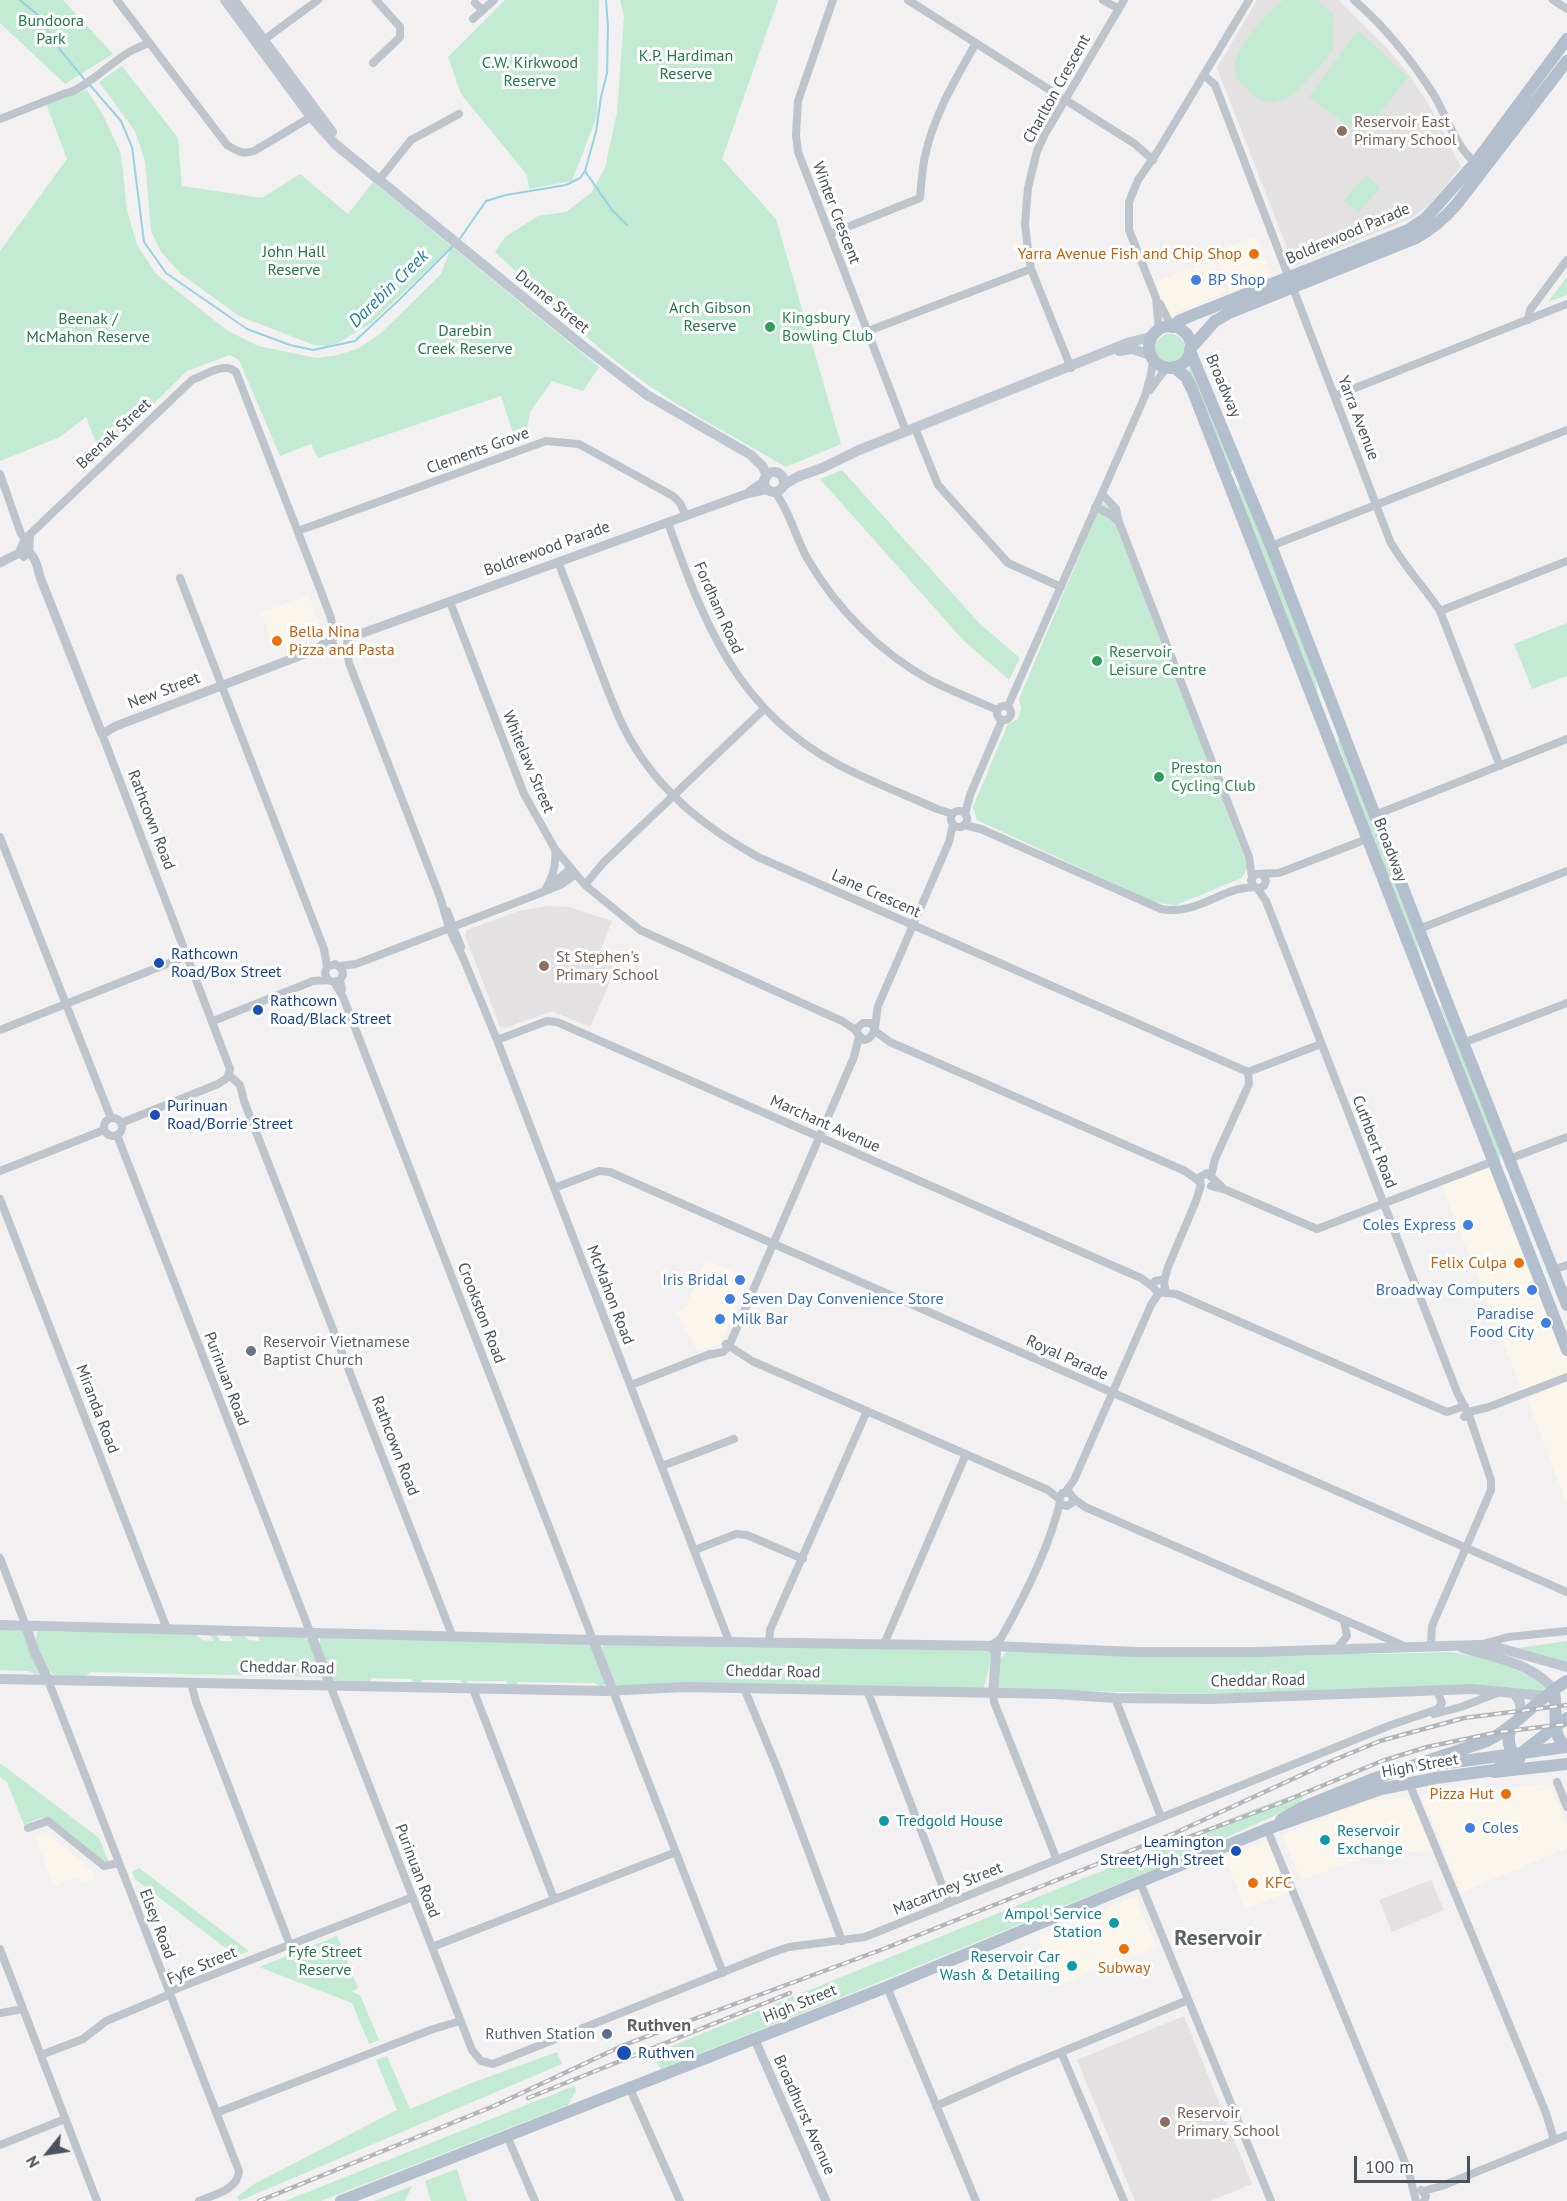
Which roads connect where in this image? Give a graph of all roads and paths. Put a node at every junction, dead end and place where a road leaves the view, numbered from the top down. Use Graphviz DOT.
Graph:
graph roads {
  1 [pos="117,0"];
  2 [pos="225,0"];
  3 [pos="234,0"];
  4 [pos="318,0"];
  5 [pos="376,0"];
  6 [pos="494,0"];
  7 [pos="833,0"];
  8 [pos="908,0"];
  9 [pos="1103,0"];
  10 [pos="1124,0"];
  11 [pos="1249,0"];
  12 [pos="1354,0"];
  13 [pos="1553,0"];
  14 [pos="475,3"];
  15 [pos="1119,9"];
  16 [pos="1567,9"];
  17 [pos="483,10"];
  18 [pos="473,19"];
  19 [pos="142,33"];
  20 [pos="1567,39"];
  21 [pos="261,41"];
  22 [pos="149,43"];
  23 [pos="976,43"];
  24 [pos="131,51"];
  25 [pos="1567,61"];
  26 [pos="373,63"];
  27 [pos="1202,79"];
  28 [pos="1064,100"];
  29 [pos="311,104"];
  30 [pos="459,114"];
  31 [pos="310,115"];
  32 [pos="0,119"];
  33 [pos="347,153"];
  34 [pos="1155,157"];
  35 [pos="1479,166"];
  36 [pos="379,180"];
  37 [pos="830,234"];
  38 [pos="1567,260"];
  39 [pos="1031,269"];
  40 [pos="1290,282"];
  41 [pos="1156,297"];
  42 [pos="1567,304"];
  43 [pos="1229,308"];
  44 [pos="1528,320"];
  45 [pos="1172,327"];
  46 [pos="868,331"];
  47 [pos="1155,333"];
  48 [pos="1190,350"];
  49 [pos="1151,357"];
  50 [pos="225,366"];
  51 [pos="1068,368"];
  52 [pos="1171,368"];
  53 [pos="1145,396"];
  54 [pos="1335,396"];
  55 [pos="910,430"];
  56 [pos="1567,430"];
  57 [pos="1239,470"];
  58 [pos="0,474"];
  59 [pos="775,482"];
  60 [pos="1229,483"];
  61 [pos="1102,494"];
  62 [pos="1377,504"];
  63 [pos="1095,507"];
  64 [pos="686,516"];
  65 [pos="1119,522"];
  66 [pos="668,523"];
  67 [pos="298,531"];
  68 [pos="29,537"];
  69 [pos="1271,546"];
  70 [pos="24,554"];
  71 [pos="1567,561"];
  72 [pos="558,562"];
  73 [pos="0,563"];
  74 [pos="180,578"];
  75 [pos="1061,587"];
  76 [pos="450,602"];
  77 [pos="1440,611"];
  78 [pos="340,641"];
  79 [pos="222,685"];
  80 [pos="1008,706"];
  81 [pos="764,709"];
  82 [pos="997,710"];
  83 [pos="1002,720"];
  84 [pos="1341,729"];
  85 [pos="101,732"];
  86 [pos="1330,739"];
  87 [pos="1567,739"];
  88 [pos="1500,765"];
  89 [pos="674,796"];
  90 [pos="1375,815"];
  91 [pos="959,819"];
  92 [pos="0,837"];
  93 [pos="1367,839"];
  94 [pos="555,849"];
  95 [pos="1567,871"];
  96 [pos="578,877"];
  97 [pos="1258,881"];
  98 [pos="545,890"];
  99 [pos="912,925"];
  100 [pos="452,927"];
  101 [pos="1419,929"];
  102 [pos="187,956"];
  103 [pos="334,973"];
  104 [pos="1445,997"];
  105 [pos="1567,1002"];
  106 [pos="65,1005"];
  107 [pos="1433,1007"];
  108 [pos="213,1021"];
  109 [pos="0,1030"];
  110 [pos="866,1031"];
  111 [pos="497,1040"];
  112 [pos="1463,1043"];
  113 [pos="1321,1044"];
  114 [pos="1248,1072"];
  115 [pos="227,1077"];
  116 [pos="111,1118"];
  117 [pos="121,1123"];
  118 [pos="104,1130"];
  119 [pos="117,1135"];
  120 [pos="819,1137"];
  121 [pos="1567,1137"];
  122 [pos="1509,1159"];
  123 [pos="1494,1161"];
  124 [pos="0,1171"];
  125 [pos="1206,1181"];
  126 [pos="554,1188"];
  127 [pos="0,1199"];
  128 [pos="1384,1203"];
  129 [pos="1530,1212"];
  130 [pos="1515,1218"];
  131 [pos="773,1243"];
  132 [pos="1567,1265"];
  133 [pos="1553,1270"];
  134 [pos="1159,1286"];
  135 [pos="1567,1305"];
  136 [pos="727,1345"];
  137 [pos="1567,1350"];
  138 [pos="1567,1377"];
  139 [pos="631,1385"];
  140 [pos="1112,1392"];
  141 [pos="867,1411"];
  142 [pos="1465,1412"];
  143 [pos="734,1439"];
  144 [pos="966,1454"];
  145 [pos="662,1466"];
  146 [pos="1066,1498"];
  147 [pos="1465,1548"];
  148 [pos="695,1550"];
  149 [pos="0,1558"];
  150 [pos="803,1559"];
  151 [pos="1567,1592"];
  152 [pos="1013,1617"];
  153 [pos="1344,1621"];
  154 [pos="0,1625"];
  155 [pos="26,1626"];
  156 [pos="166,1629"];
  157 [pos="1567,1631"];
  158 [pos="310,1632"];
  159 [pos="452,1635"];
  160 [pos="593,1640"];
  161 [pos="729,1641"];
  162 [pos="769,1642"];
  163 [pos="884,1644"];
  164 [pos="1431,1645"];
  165 [pos="1478,1645"];
  166 [pos="988,1646"];
  167 [pos="1403,1646"];
  168 [pos="1454,1646"];
  169 [pos="1017,1648"];
  170 [pos="1336,1650"];
  171 [pos="1567,1667"];
  172 [pos="0,1679"];
  173 [pos="48,1680"];
  174 [pos="1567,1681"];
  175 [pos="191,1683"];
  176 [pos="330,1685"];
  177 [pos="744,1688"];
  178 [pos="473,1689"];
  179 [pos="867,1690"];
  180 [pos="613,1691"];
  181 [pos="1437,1691"];
  182 [pos="1500,1692"];
  183 [pos="1513,1693"];
  184 [pos="993,1694"];
  185 [pos="1555,1694"];
  186 [pos="1115,1698"];
  187 [pos="1415,1717"];
  188 [pos="1567,1718"];
  189 [pos="1517,1720"];
  190 [pos="1556,1725"];
  191 [pos="1567,1747"];
  192 [pos="1516,1755"];
  193 [pos="1567,1764"];
  194 [pos="1540,1766"];
  195 [pos="1400,1770"];
  196 [pos="1480,1773"];
  197 [pos="1557,1782"];
  198 [pos="1409,1783"];
  199 [pos="1567,1807"];
  200 [pos="1161,1817"];
  201 [pos="28,1828"];
  202 [pos="1267,1829"];
  203 [pos="676,1852"];
  204 [pos="1056,1860"];
  205 [pos="119,1863"];
  206 [pos="1140,1882"];
  207 [pos="413,1897"];
  208 [pos="554,1899"];
  209 [pos="949,1904"];
  210 [pos="842,1941"];
  211 [pos="290,1945"];
  212 [pos="432,1947"];
  213 [pos="0,1949"];
  214 [pos="723,1973"];
  215 [pos="887,1987"];
  216 [pos="170,1993"];
  217 [pos="1188,2000"];
  218 [pos="23,2009"];
  219 [pos="0,2013"];
  220 [pos="460,2018"];
  221 [pos="755,2040"];
  222 [pos="1061,2052"];
  223 [pos="41,2055"];
  224 [pos="484,2062"];
  225 [pos="630,2089"];
  226 [pos="936,2106"];
  227 [pos="216,2113"];
  228 [pos="65,2119"];
  229 [pos="507,2136"];
  230 [pos="1560,2137"];
  231 [pos="0,2145"];
  232 [pos="1420,2195"];
  233 [pos="358,2198"];
  234 [pos="97,2201"];
  235 [pos="199,2201"];
  236 [pos="341,2201"];
  237 [pos="535,2201"];
  238 [pos="680,2201"];
  239 [pos="826,2201"];
  240 [pos="976,2201"];
  241 [pos="1124,2201"];
  242 [pos="1271,2201"];
  1 -- 19 [label="street"];
  2 -- 21 [label="main road, Dunne Street"];
  3 -- 21 [label="main road, Dunne Street"];
  4 -- 21 [label="street"];
  5 -- 26 [label="street"];
  6 -- 17 [label="street"];
  7 -- 37 [label="street, Winter Crescent"];
  8 -- 23 [label="street"];
  9 -- 15 [label="street"];
  10 -- 15 [label="street, Charlton Crescent"];
  11 -- 27 [label="street"];
  12 -- 35 [label="street"];
  13 -- 16 [label="street"];
  14 -- 17 [label="street"];
  15 -- 28 [label="street, Charlton Crescent"];
  17 -- 18 [label="street"];
  19 -- 22 [label="street"];
  19 -- 24 [label="street"];
  20 -- 35 [label="main road, Boldrewood Parade"];
  21 -- 29 [label="main road, Dunne Street"];
  21 -- 31 [label="main road, Dunne Street"];
  22 -- 24 [label="street"];
  22 -- 31 [label="street"];
  23 -- 28 [label="street"];
  23 -- 37 [label="street"];
  24 -- 32 [label="street"];
  25 -- 35 [label="main road, Boldrewood Parade"];
  27 -- 34 [label="street"];
  27 -- 40 [label="street, Yarra Avenue"];
  28 -- 34 [label="street"];
  28 -- 39 [label="street, Charlton Crescent"];
  29 -- 31 [label="street"];
  29 -- 33 [label="main road, Dunne Street"];
  30 -- 36 [label="street"];
  31 -- 33 [label="main road, Dunne Street"];
  33 -- 36 [label="main road, Dunne Street"];
  34 -- 41 [label="street"];
  35 -- 40 [label="main road, Boldrewood Parade"];
  36 -- 59 [label="main road, Dunne Street"];
  37 -- 46 [label="street, Winter Crescent"];
  38 -- 44 [label="street"];
  39 -- 46 [label="street"];
  39 -- 51 [label="street, Charlton Crescent"];
  40 -- 43 [label="main road, Boldrewood Parade"];
  40 -- 54 [label="street, Yarra Avenue"];
  41 -- 45 [label="street"];
  41 -- 47 [label="street"];
  42 -- 44 [label="street"];
  43 -- 45 [label="main road, Boldrewood Parade"];
  43 -- 48 [label="main road, Boldrewood Parade"];
  44 -- 54 [label="street"];
  45 -- 47 [label="main road"];
  45 -- 48 [label="main road"];
  46 -- 55 [label="street, Winter Crescent"];
  47 -- 49 [label="main road"];
  47 -- 51 [label="main road, Boldrewood Parade"];
  48 -- 52 [label="main road"];
  48 -- 57 [label="main road, Broadway"];
  49 -- 51 [label="main road, Boldrewood Parade"];
  49 -- 52 [label="main road"];
  49 -- 53 [label="street"];
  50 -- 67 [label="street, McMahon Road"];
  50 -- 68 [label="street, Beenak Street"];
  51 -- 55 [label="main road, Boldrewood Parade"];
  52 -- 53 [label="street"];
  52 -- 60 [label="main road, Broadway"];
  53 -- 61 [label="street"];
  54 -- 62 [label="street, Yarra Avenue"];
  55 -- 59 [label="main road, Boldrewood Parade"];
  55 -- 75 [label="street, Winter Crescent"];
  56 -- 62 [label="street"];
  57 -- 60 [label="main road"];
  57 -- 69 [label="main road, Broadway"];
  58 -- 68 [label="street"];
  59 -- 64 [label="street, Boldrewood Parade"];
  59 -- 82 [label="street"];
  60 -- 86 [label="main road, Broadway"];
  61 -- 63 [label="street"];
  61 -- 65 [label="street, Cuthbert Road"];
  62 -- 69 [label="street"];
  62 -- 77 [label="street, Yarra Avenue"];
  63 -- 65 [label="street"];
  63 -- 75 [label="street"];
  64 -- 66 [label="street, Boldrewood Parade"];
  64 -- 67 [label="street, Clements Grove"];
  65 -- 97 [label="street, Cuthbert Road"];
  66 -- 72 [label="street, Boldrewood Parade"];
  66 -- 81 [label="street, Fordham Road"];
  67 -- 78 [label="street, McMahon Road"];
  68 -- 70 [label="street"];
  69 -- 84 [label="main road, Broadway"];
  70 -- 73 [label="street"];
  70 -- 85 [label="street, Rathcown Road"];
  71 -- 77 [label="street"];
  72 -- 76 [label="street, Boldrewood Parade"];
  72 -- 89 [label="street, Lane Crescent"];
  74 -- 79 [label="street, Crookston Road"];
  75 -- 80 [label="street"];
  76 -- 78 [label="street, Boldrewood Parade"];
  76 -- 94 [label="street, Whitelaw Street"];
  77 -- 88 [label="street, Yarra Avenue"];
  78 -- 79 [label="street, Boldrewood Parade"];
  78 -- 100 [label="street, McMahon Road"];
  79 -- 85 [label="street, New Street"];
  79 -- 103 [label="street, Crookston Road"];
  80 -- 82 [label="street"];
  80 -- 83 [label="street"];
  81 -- 89 [label="street"];
  81 -- 91 [label="street, Fordham Road"];
  82 -- 83 [label="street"];
  83 -- 91 [label="street"];
  84 -- 86 [label="main road"];
  84 -- 90 [label="main road, Broadway"];
  85 -- 102 [label="street, Rathcown Road"];
  86 -- 93 [label="main road, Broadway"];
  87 -- 88 [label="street"];
  88 -- 90 [label="street"];
  89 -- 96 [label="street"];
  89 -- 99 [label="street, Lane Crescent"];
  90 -- 101 [label="main road, Broadway"];
  91 -- 97 [label="street, Fordham Road"];
  91 -- 99 [label="street"];
  92 -- 106 [label="street"];
  93 -- 97 [label="street, Fordham Road"];
  93 -- 107 [label="main road, Broadway"];
  94 -- 96 [label="street, Whitelaw Street"];
  94 -- 98 [label="street"];
  95 -- 101 [label="street"];
  96 -- 98 [label="street"];
  96 -- 110 [label="street, Whitelaw Street"];
  97 -- 113 [label="street, Cuthbert Road"];
  98 -- 100 [label="street"];
  99 -- 110 [label="street"];
  99 -- 114 [label="street, Lane Crescent"];
  100 -- 103 [label="street"];
  100 -- 111 [label="street, McMahon Road"];
  101 -- 104 [label="main road, Broadway"];
  102 -- 106 [label="street"];
  102 -- 108 [label="street, Rathcown Road"];
  103 -- 108 [label="street"];
  103 -- 160 [label="street, Crookston Road"];
  104 -- 107 [label="main road"];
  104 -- 112 [label="main road, Broadway"];
  105 -- 112 [label="street"];
  106 -- 109 [label="street"];
  106 -- 116 [label="street"];
  107 -- 123 [label="main road, Broadway"];
  108 -- 115 [label="street, Rathcown Road"];
  110 -- 120 [label="street"];
  110 -- 125 [label="street, Whitelaw Street"];
  111 -- 120 [label="street, Marchant Avenue"];
  111 -- 126 [label="street, McMahon Road"];
  112 -- 122 [label="main road, Broadway"];
  113 -- 114 [label="street"];
  113 -- 128 [label="street, Cuthbert Road"];
  114 -- 125 [label="street"];
  115 -- 117 [label="street"];
  115 -- 159 [label="street, Rathcown Road"];
  116 -- 117 [label="street"];
  116 -- 118 [label="street"];
  117 -- 119 [label="street"];
  118 -- 119 [label="street"];
  118 -- 124 [label="street"];
  119 -- 158 [label="street, Purinuan Road"];
  120 -- 131 [label="street"];
  120 -- 134 [label="street, Marchant Avenue"];
  121 -- 122 [label="street"];
  122 -- 129 [label="main road, Broadway"];
  123 -- 128 [label="street, Whitelaw Street"];
  123 -- 130 [label="main road, Broadway"];
  125 -- 128 [label="street, Whitelaw Street"];
  125 -- 134 [label="street"];
  126 -- 131 [label="street, Royal Parade"];
  126 -- 139 [label="street, McMahon Road"];
  127 -- 156 [label="street, Miranda Road"];
  128 -- 142 [label="street, Cuthbert Road"];
  129 -- 130 [label="main road"];
  129 -- 133 [label="main road, Broadway"];
  130 -- 137 [label="main road, Broadway"];
  131 -- 136 [label="street"];
  131 -- 140 [label="street, Royal Parade"];
  132 -- 133 [label="street"];
  133 -- 135 [label="main road, Broadway"];
  134 -- 140 [label="street"];
  134 -- 142 [label="street, Marchant Avenue"];
  136 -- 139 [label="street"];
  136 -- 141 [label="street"];
  138 -- 142 [label="street"];
  139 -- 145 [label="street, McMahon Road"];
  140 -- 146 [label="street"];
  140 -- 147 [label="street, Royal Parade"];
  141 -- 144 [label="street"];
  141 -- 150 [label="street"];
  142 -- 147 [label="street, Cuthbert Road"];
  143 -- 145 [label="street"];
  144 -- 146 [label="street"];
  144 -- 163 [label="street"];
  145 -- 148 [label="street, McMahon Road"];
  146 -- 152 [label="street"];
  146 -- 153 [label="street"];
  147 -- 151 [label="street, Royal Parade"];
  147 -- 164 [label="street, Cuthbert Road"];
  148 -- 150 [label="street"];
  148 -- 161 [label="street, McMahon Road"];
  149 -- 155 [label="street"];
  150 -- 162 [label="street"];
  152 -- 166 [label="street"];
  152 -- 169 [label="street"];
  153 -- 167 [label="street"];
  153 -- 170 [label="street"];
  154 -- 155 [label="main road, Cheddar Road"];
  155 -- 156 [label="main road, Cheddar Road"];
  155 -- 173 [label="main road"];
  156 -- 158 [label="main road, Cheddar Road"];
  157 -- 165 [label="street, Cheddar Road"];
  158 -- 159 [label="main road, Cheddar Road"];
  158 -- 176 [label="main road"];
  159 -- 160 [label="main road, Cheddar Road"];
  160 -- 161 [label="main road, Cheddar Road"];
  160 -- 180 [label="main road"];
  161 -- 162 [label="main road, Cheddar Road"];
  162 -- 163 [label="main road, Cheddar Road"];
  163 -- 166 [label="main road, Cheddar Road"];
  164 -- 167 [label="main road, Cheddar Road"];
  164 -- 168 [label="main road, Cheddar Road"];
  165 -- 168 [label="main road, Cheddar Road"];
  165 -- 171 [label="main road, Cheddar Road"];
  166 -- 169 [label="main road, Cheddar Road"];
  166 -- 184 [label="main road"];
  167 -- 170 [label="main road, Cheddar Road"];
  168 -- 185 [label="main road, Cheddar Road"];
  169 -- 170 [label="main road, Cheddar Road"];
  172 -- 173 [label="main road, Cheddar Road"];
  173 -- 175 [label="main road, Cheddar Road"];
  173 -- 205 [label="street, Elsey Road"];
  174 -- 185 [label="main road, High Street"];
  175 -- 176 [label="main road, Cheddar Road"];
  175 -- 211 [label="street"];
  176 -- 178 [label="main road, Cheddar Road"];
  176 -- 207 [label="street, Purinuan Road"];
  177 -- 179 [label="main road, Cheddar Road"];
  177 -- 180 [label="main road, Cheddar Road"];
  177 -- 210 [label="street"];
  178 -- 180 [label="main road, Cheddar Road"];
  178 -- 208 [label="street"];
  179 -- 184 [label="main road, Cheddar Road"];
  179 -- 209 [label="street"];
  180 -- 203 [label="street"];
  181 -- 182 [label="main road, Cheddar Road"];
  181 -- 186 [label="main road, Cheddar Road"];
  181 -- 187 [label="street, Macartney Street"];
  182 -- 183 [label="main road, Cheddar Road"];
  182 -- 187 [label="street, Macartney Street"];
  183 -- 185 [label="main road, Cheddar Road"];
  183 -- 189 [label="main road"];
  184 -- 186 [label="main road, Cheddar Road"];
  184 -- 204 [label="street"];
  185 -- 189 [label="main road, High Street"];
  185 -- 190 [label="main road"];
  186 -- 200 [label="street"];
  187 -- 200 [label="street, Macartney Street"];
  188 -- 190 [label="main road, High Street"];
  189 -- 192 [label="main road"];
  189 -- 195 [label="main road, High Street"];
  190 -- 191 [label="main road"];
  190 -- 192 [label="main road, High Street"];
  191 -- 192 [label="main road"];
  192 -- 194 [label="main road"];
  192 -- 195 [label="main road"];
  192 -- 196 [label="main road, High Street"];
  193 -- 194 [label="main road"];
  194 -- 196 [label="main road"];
  195 -- 202 [label="main road, High Street"];
  196 -- 198 [label="main road, High Street"];
  197 -- 199 [label="street"];
  198 -- 202 [label="main road, High Street"];
  198 -- 230 [label="street"];
  200 -- 204 [label="street, Macartney Street"];
  201 -- 205 [label="street"];
  202 -- 206 [label="main road, High Street"];
  202 -- 232 [label="street"];
  203 -- 208 [label="street"];
  203 -- 214 [label="street"];
  204 -- 209 [label="street, Macartney Street"];
  205 -- 216 [label="street, Elsey Road"];
  206 -- 215 [label="main road, High Street"];
  206 -- 217 [label="street"];
  207 -- 211 [label="street, Fyfe Street"];
  207 -- 212 [label="street, Purinuan Road"];
  208 -- 212 [label="street"];
  209 -- 210 [label="street, Macartney Street"];
  210 -- 214 [label="street, Macartney Street"];
  211 -- 216 [label="street, Fyfe Street"];
  212 -- 220 [label="street, Purinuan Road"];
  213 -- 218 [label="street"];
  214 -- 224 [label="street, Macartney Street"];
  215 -- 221 [label="main road, High Street"];
  215 -- 226 [label="street"];
  216 -- 223 [label="street, Fyfe Street"];
  216 -- 227 [label="street, Elsey Road"];
  217 -- 222 [label="street"];
  217 -- 242 [label="street"];
  218 -- 219 [label="street"];
  218 -- 223 [label="street"];
  220 -- 224 [label="street, Purinuan Road"];
  220 -- 227 [label="street"];
  221 -- 225 [label="main road, High Street"];
  221 -- 239 [label="street, Broadhurst Avenue"];
  222 -- 226 [label="street"];
  222 -- 241 [label="street"];
  223 -- 228 [label="street"];
  225 -- 229 [label="main road, High Street"];
  225 -- 238 [label="street"];
  226 -- 240 [label="street"];
  227 -- 235 [label="street, Elsey Road"];
  228 -- 231 [label="street"];
  228 -- 234 [label="street"];
  229 -- 233 [label="main road, High Street"];
  229 -- 237 [label="street"];
  230 -- 232 [label="street"];
  233 -- 236 [label="main road, High Street"];
}
